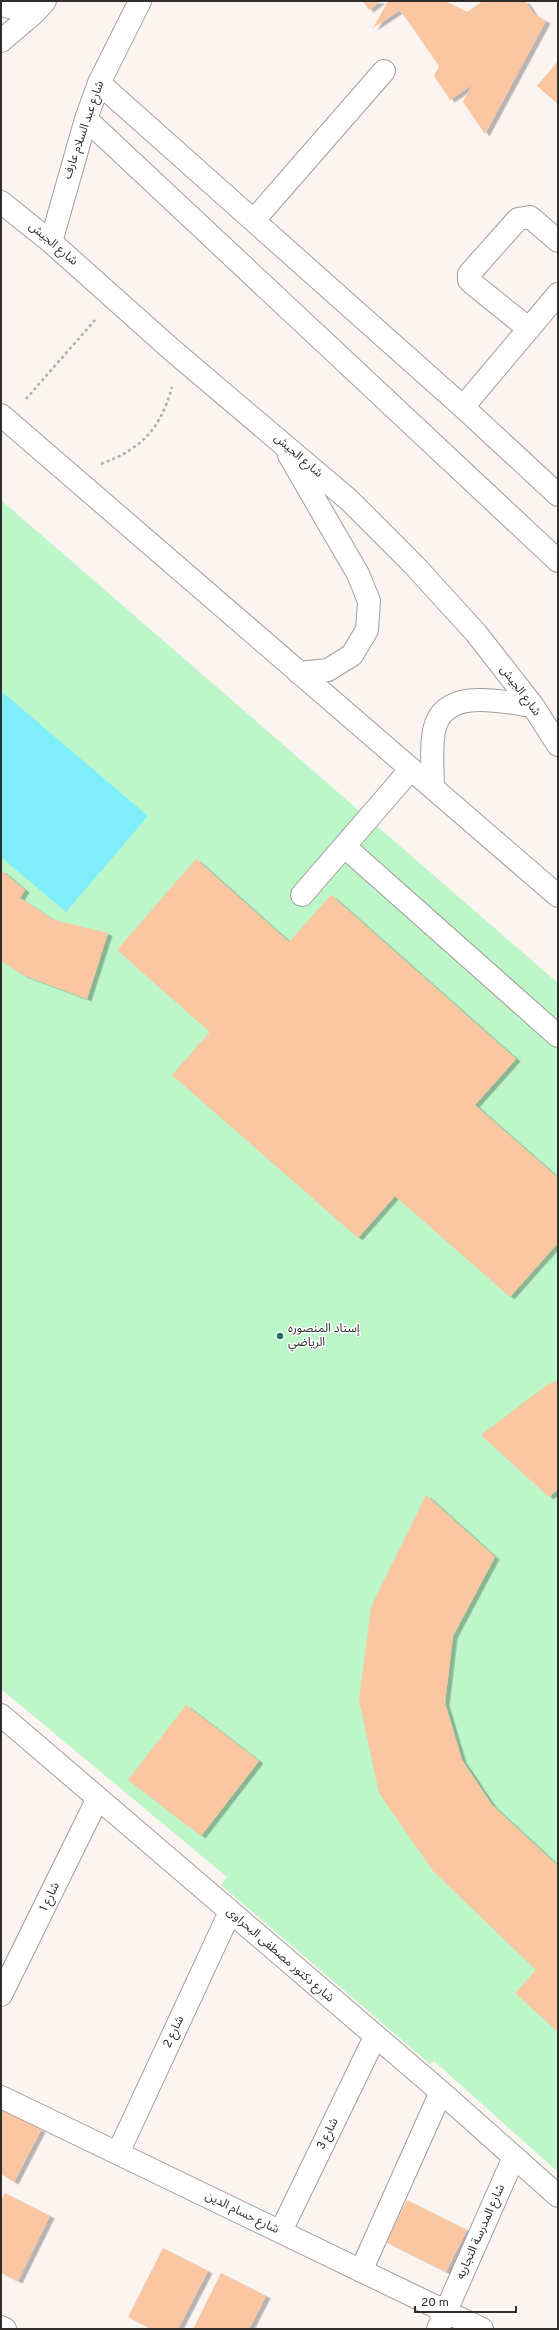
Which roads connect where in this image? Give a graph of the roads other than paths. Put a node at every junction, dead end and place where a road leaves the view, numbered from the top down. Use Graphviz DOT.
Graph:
graph roads {
  1 [pos="140,1"];
  2 [pos="1,5"];
  3 [pos="39,7"];
  4 [pos="1,41"];
  5 [pos="384,71"];
  6 [pos="99,83"];
  7 [pos="86,119"];
  8 [pos="1,202"];
  9 [pos="254,220"];
  10 [pos="558,241"];
  11 [pos="51,242"];
  12 [pos="558,294"];
  13 [pos="529,329"];
  14 [pos="463,407"];
  15 [pos="3,418"];
  16 [pos="280,440"];
  17 [pos="558,495"];
  18 [pos="558,561"];
  19 [pos="299,673"];
  20 [pos="533,706"];
  21 [pos="558,745"];
  22 [pos="411,769"];
  23 [pos="433,788"];
  24 [pos="344,846"];
  25 [pos="302,895"];
  26 [pos="558,896"];
  27 [pos="558,1036"];
  28 [pos="1,1715"];
  29 [pos="98,1798"];
  30 [pos="230,1912"];
  31 [pos="1,1995"];
  32 [pos="375,2037"];
  33 [pos="441,2092"];
  34 [pos="1,2097"];
  35 [pos="118,2153"];
  36 [pos="514,2157"];
  37 [pos="558,2196"];
  38 [pos="281,2231"];
  39 [pos="361,2270"];
  40 [pos="442,2320"];
  41 [pos="1,2327"];
  42 [pos="5,2329"];
  43 [pos="482,2329"];
  1 -- 6 [label="street, شارع عبد السلام عارف"];
  2 -- 3 [label="street"];
  3 -- 4 [label="street"];
  5 -- 9 [label="street"];
  6 -- 7 [label="street, شارع عبد السلام عارف"];
  6 -- 9 [label="street"];
  7 -- 11 [label="street, شارع عبد السلام عارف"];
  7 -- 18 [label="street"];
  8 -- 11 [label="street, شارع الجيش"];
  9 -- 14 [label="street"];
  10 -- 13 [label="street"];
  11 -- 16 [label="street, شارع الجيش"];
  12 -- 13 [label="street"];
  13 -- 14 [label="street"];
  14 -- 17 [label="street"];
  15 -- 19 [label="street"];
  16 -- 19 [label="street"];
  16 -- 20 [label="street, شارع الجيش"];
  19 -- 22 [label="street"];
  20 -- 21 [label="street, شارع الجيش"];
  20 -- 23 [label="street"];
  22 -- 23 [label="street"];
  22 -- 24 [label="street"];
  23 -- 26 [label="street"];
  24 -- 25 [label="street"];
  24 -- 27 [label="street"];
  28 -- 29 [label="street, شارع دكتور مصطفى البحراوى"];
  29 -- 30 [label="street, شارع دكتور مصطفى البحراوى"];
  29 -- 31 [label="street, شارع 1"];
  30 -- 32 [label="street, شارع دكتور مصطفى البحراوى"];
  30 -- 35 [label="street, شارع 2"];
  32 -- 33 [label="street, شارع دكتور مصطفى البحراوى"];
  32 -- 38 [label="street, شارع 3"];
  33 -- 36 [label="street, شارع دكتور مصطفى البحراوى"];
  33 -- 39 [label="street"];
  34 -- 35 [label="street, شارع حسام الدين"];
  35 -- 38 [label="street, شارع حسام الدين"];
  36 -- 37 [label="street, شارع دكتور مصطفى البحراوى"];
  36 -- 40 [label="street, شارع المدرسة التجاريه"];
  38 -- 39 [label="street, شارع حسام الدين"];
  39 -- 40 [label="street, شارع حسام الدين"];
  40 -- 43 [label="street, شارع حسام الدين"];
  41 -- 42 [label="street"];
}
